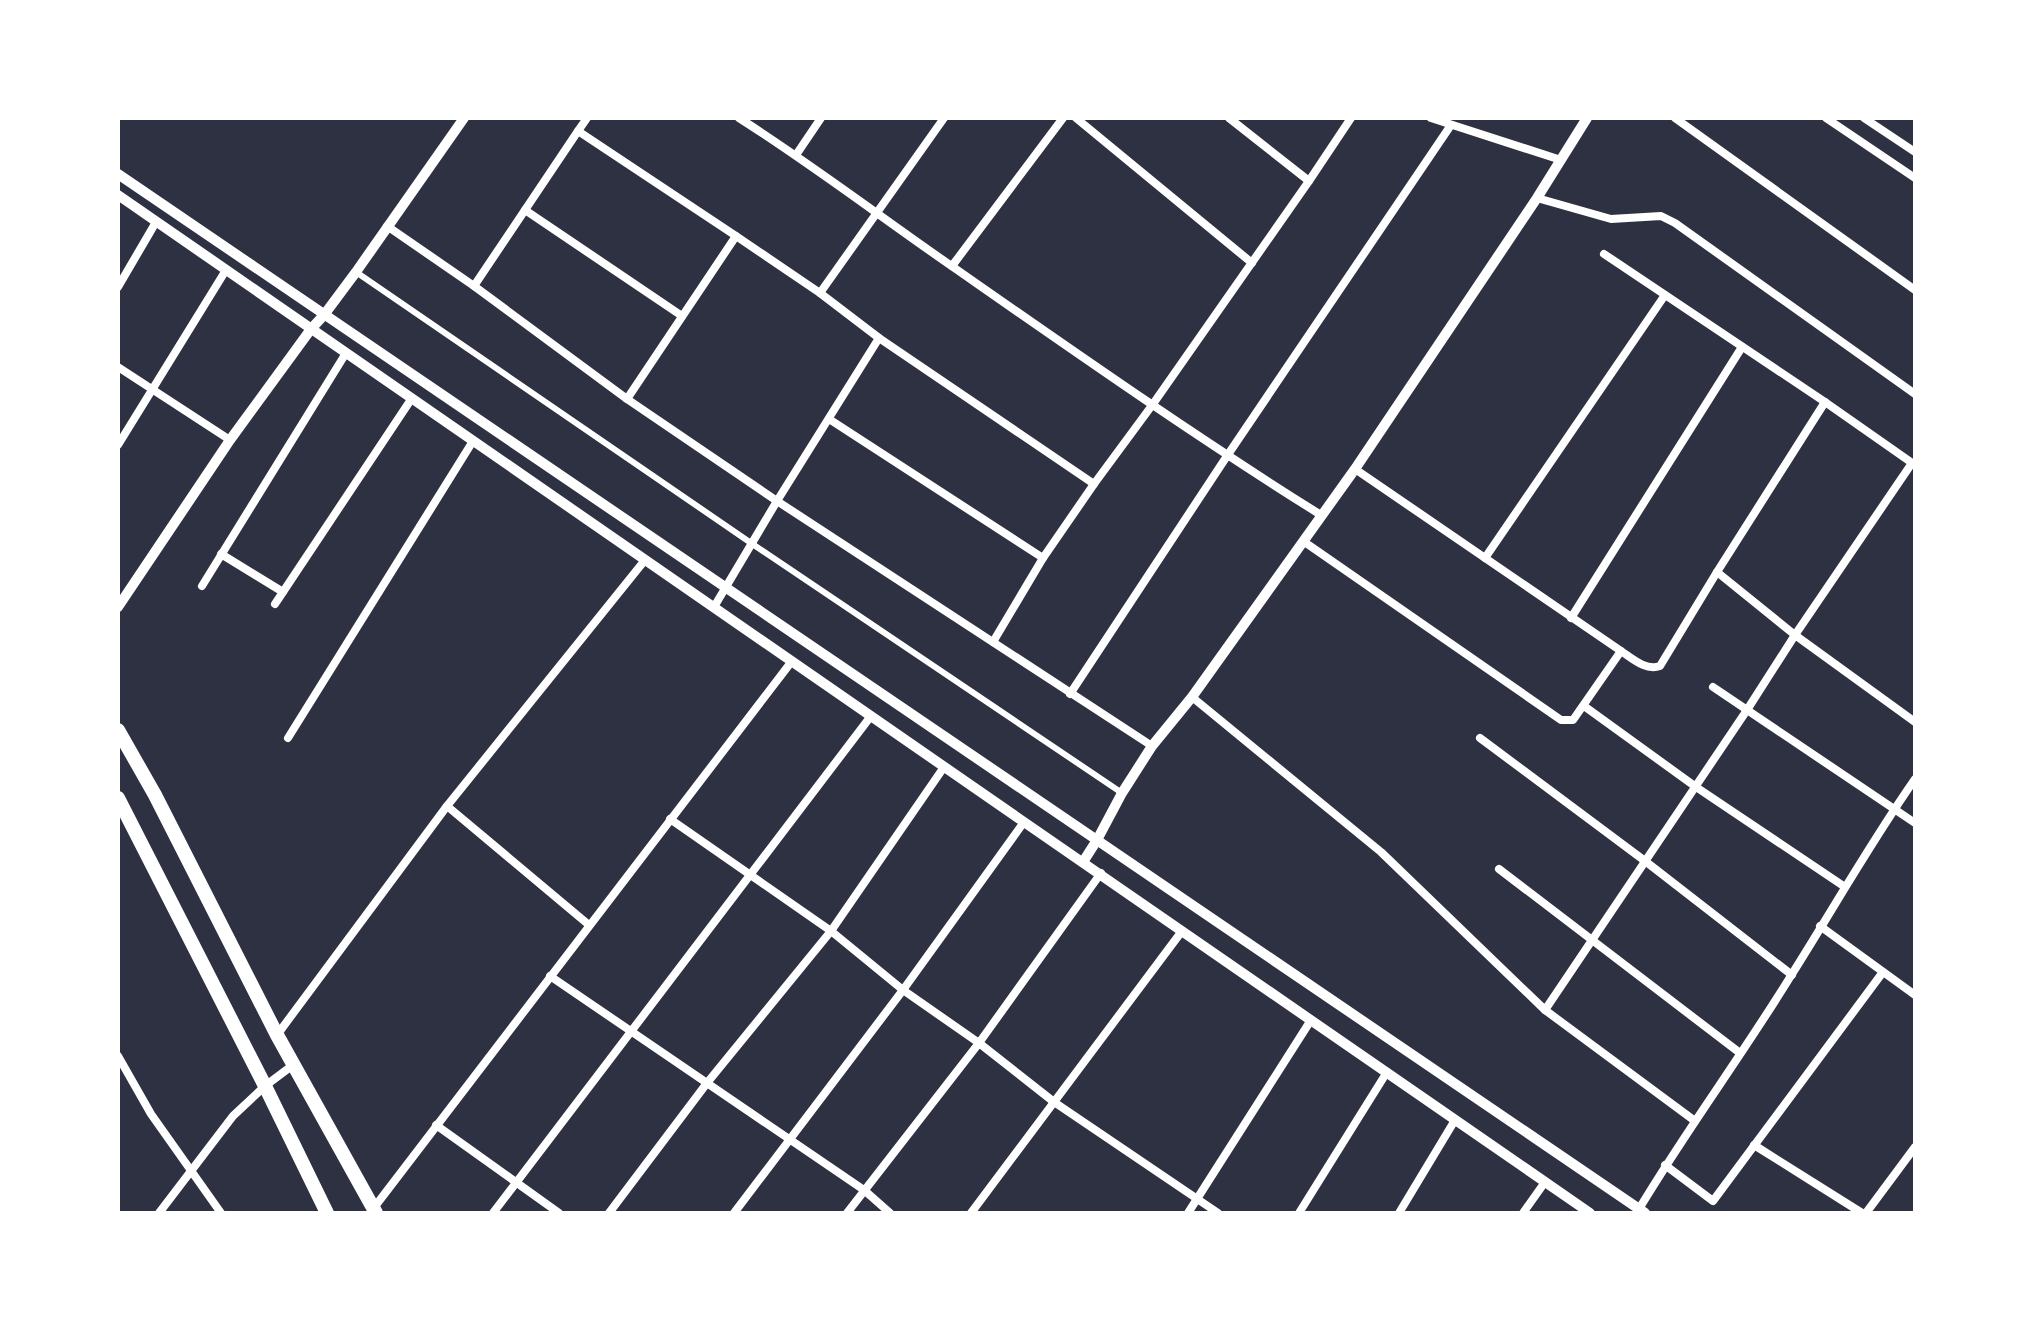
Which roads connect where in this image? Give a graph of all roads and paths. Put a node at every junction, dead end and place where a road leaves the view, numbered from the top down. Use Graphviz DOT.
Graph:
graph roads {
  1 [pos="464,118"];
  2 [pos="587,118"];
  3 [pos="739,118"];
  4 [pos="821,118"];
  5 [pos="944,118"];
  6 [pos="1063,118"];
  7 [pos="1076,118"];
  8 [pos="1229,118"];
  9 [pos="1351,118"];
  10 [pos="1431,118"];
  11 [pos="1587,118"];
  12 [pos="1675,118"];
  13 [pos="1826,118"];
  14 [pos="1864,118"];
  15 [pos="1451,125"];
  16 [pos="578,131"];
  17 [pos="1915,152"];
  18 [pos="796,155"];
  19 [pos="1561,160"];
  20 [pos="118,174"];
  21 [pos="1915,178"];
  22 [pos="1309,181"];
  23 [pos="118,195"];
  24 [pos="1537,198"];
  25 [pos="525,210"];
  26 [pos="877,213"];
  27 [pos="156,222"];
  28 [pos="387,226"];
  29 [pos="736,236"];
  30 [pos="1604,254"];
  31 [pos="1252,263"];
  32 [pos="952,266"];
  33 [pos="226,270"];
  34 [pos="356,272"];
  35 [pos="474,286"];
  36 [pos="118,287"];
  37 [pos="1915,290"];
  38 [pos="820,293"];
  39 [pos="1665,295"];
  40 [pos="324,315"];
  41 [pos="682,316"];
  42 [pos="311,329"];
  43 [pos="879,338"];
  44 [pos="1742,347"];
  45 [pos="346,353"];
  46 [pos="118,367"];
  47 [pos="152,390"];
  48 [pos="1915,394"];
  49 [pos="412,398"];
  50 [pos="627,399"];
  51 [pos="1825,402"];
  52 [pos="1153,404"];
  53 [pos="829,419"];
  54 [pos="230,440"];
  55 [pos="473,441"];
  56 [pos="118,445"];
  57 [pos="1227,456"];
  58 [pos="1914,464"];
  59 [pos="1355,469"];
  60 [pos="1094,484"];
  61 [pos="777,501"];
  62 [pos="1321,515"];
  63 [pos="1303,541"];
  64 [pos="751,543"];
  65 [pos="221,554"];
  66 [pos="1043,558"];
  67 [pos="1485,558"];
  68 [pos="645,560"];
  69 [pos="1717,572"];
  70 [pos="202,586"];
  71 [pos="725,588"];
  72 [pos="283,592"];
  73 [pos="275,604"];
  74 [pos="118,607"];
  75 [pos="714,607"];
  76 [pos="1571,618"];
  77 [pos="1795,635"];
  78 [pos="993,642"];
  79 [pos="1621,651"];
  80 [pos="792,661"];
  81 [pos="1713,687"];
  82 [pos="1070,694"];
  83 [pos="1192,697"];
  84 [pos="1584,706"];
  85 [pos="1747,710"];
  86 [pos="871,716"];
  87 [pos="1915,722"];
  88 [pos="118,730"];
  89 [pos="288,738"];
  90 [pos="1480,738"];
  91 [pos="1152,746"];
  92 [pos="944,767"];
  93 [pos="1915,779"];
  94 [pos="1696,787"];
  95 [pos="1122,793"];
  96 [pos="118,798"];
  97 [pos="447,806"];
  98 [pos="1895,808"];
  99 [pos="670,819"];
  100 [pos="1024,822"];
  101 [pos="1915,823"];
  102 [pos="1097,840"];
  103 [pos="1645,861"];
  104 [pos="1083,862"];
  105 [pos="1499,869"];
  106 [pos="1101,873"];
  107 [pos="750,874"];
  108 [pos="1845,887"];
  109 [pos="589,925"];
  110 [pos="1820,926"];
  111 [pos="831,931"];
  112 [pos="1182,931"];
  113 [pos="1592,940"];
  114 [pos="1883,972"];
  115 [pos="1792,975"];
  116 [pos="550,976"];
  117 [pos="903,990"];
  118 [pos="1915,995"];
  119 [pos="1545,1010"];
  120 [pos="1311,1020"];
  121 [pos="631,1031"];
  122 [pos="277,1035"];
  123 [pos="979,1043"];
  124 [pos="1740,1053"];
  125 [pos="118,1056"];
  126 [pos="293,1065"];
  127 [pos="1387,1072"];
  128 [pos="707,1083"];
  129 [pos="265,1086"];
  130 [pos="1054,1102"];
  131 [pos="1455,1120"];
  132 [pos="1695,1121"];
  133 [pos="436,1125"];
  134 [pos="789,1139"];
  135 [pos="1754,1145"];
  136 [pos="1915,1147"];
  137 [pos="1665,1165"];
  138 [pos="192,1170"];
  139 [pos="516,1182"];
  140 [pos="1545,1182"];
  141 [pos="864,1190"];
  142 [pos="1199,1198"];
  143 [pos="375,1211"];
  144 [pos="1642,1211"];
  145 [pos="159,1213"];
  146 [pos="221,1213"];
  147 [pos="327,1213"];
  148 [pos="493,1213"];
  149 [pos="559,1213"];
  150 [pos="609,1213"];
  151 [pos="734,1213"];
  152 [pos="847,1213"];
  153 [pos="890,1213"];
  154 [pos="971,1213"];
  155 [pos="1188,1213"];
  156 [pos="1218,1213"];
  157 [pos="1299,1213"];
  158 [pos="1399,1213"];
  159 [pos="1523,1213"];
  160 [pos="1590,1213"];
  161 [pos="1864,1213"];
  1 -- 28 [label="street"];
  2 -- 16 [label="street"];
  3 -- 18 [label="street"];
  4 -- 18 [label="street"];
  5 -- 26 [label="street"];
  6 -- 32 [label="street"];
  7 -- 31 [label="street"];
  8 -- 22 [label="street"];
  9 -- 22 [label="street"];
  10 -- 15 [label="street"];
  11 -- 19 [label="street"];
  12 -- 37 [label="street"];
  13 -- 21 [label="street"];
  14 -- 17 [label="street"];
  15 -- 19 [label="street"];
  15 -- 57 [label="street"];
  16 -- 25 [label="street"];
  16 -- 29 [label="street"];
  18 -- 26 [label="street"];
  19 -- 24 [label="street"];
  20 -- 40 [label="street"];
  22 -- 31 [label="street"];
  23 -- 27 [label="street"];
  24 -- 48 [label="street"];
  24 -- 59 [label="street"];
  25 -- 35 [label="street"];
  25 -- 41 [label="street"];
  26 -- 32 [label="street"];
  26 -- 38 [label="street"];
  27 -- 33 [label="street"];
  27 -- 36 [label="street"];
  28 -- 34 [label="street"];
  28 -- 35 [label="street"];
  29 -- 38 [label="street"];
  29 -- 41 [label="street"];
  30 -- 39 [label="street"];
  31 -- 52 [label="street"];
  32 -- 52 [label="street"];
  33 -- 42 [label="street"];
  33 -- 47 [label="street"];
  34 -- 40 [label="street"];
  34 -- 64 [label="street"];
  35 -- 50 [label="street"];
  38 -- 43 [label="street"];
  39 -- 44 [label="street"];
  39 -- 67 [label="street"];
  40 -- 42 [label="street"];
  40 -- 71 [label="street"];
  41 -- 50 [label="street"];
  42 -- 45 [label="street"];
  42 -- 54 [label="street"];
  43 -- 53 [label="street"];
  43 -- 60 [label="street"];
  44 -- 51 [label="street"];
  44 -- 76 [label="street"];
  45 -- 49 [label="street"];
  45 -- 65 [label="street"];
  46 -- 47 [label="street"];
  47 -- 54 [label="street"];
  47 -- 56 [label="street"];
  49 -- 55 [label="street"];
  49 -- 72 [label="street"];
  50 -- 61 [label="street"];
  51 -- 58 [label="street"];
  51 -- 69 [label="street"];
  52 -- 57 [label="street"];
  52 -- 60 [label="street"];
  53 -- 61 [label="street"];
  53 -- 66 [label="street"];
  54 -- 74 [label="street"];
  55 -- 68 [label="street"];
  55 -- 89 [label="street"];
  57 -- 62 [label="street"];
  57 -- 82 [label="street"];
  58 -- 77 [label="street"];
  59 -- 62 [label="street"];
  59 -- 67 [label="street"];
  60 -- 66 [label="street"];
  61 -- 64 [label="street"];
  61 -- 78 [label="street"];
  62 -- 63 [label="street"];
  63 -- 83 [label="street"];
  63 -- 84 [label="street"];
  64 -- 71 [label="street"];
  64 -- 95 [label="street"];
  65 -- 70 [label="street"];
  65 -- 72 [label="street"];
  66 -- 78 [label="street"];
  67 -- 76 [label="street"];
  68 -- 75 [label="street"];
  68 -- 97 [label="street"];
  69 -- 77 [label="street"];
  69 -- 79 [label="street"];
  71 -- 75 [label="street"];
  71 -- 102 [label="street"];
  72 -- 73 [label="street"];
  75 -- 80 [label="street"];
  76 -- 79 [label="street"];
  77 -- 85 [label="street"];
  77 -- 87 [label="street"];
  78 -- 82 [label="street"];
  79 -- 84 [label="street"];
  80 -- 86 [label="street"];
  80 -- 99 [label="street"];
  81 -- 85 [label="street"];
  82 -- 91 [label="street"];
  83 -- 91 [label="street"];
  83 -- 119 [label="street"];
  84 -- 94 [label="street"];
  85 -- 94 [label="street"];
  85 -- 98 [label="street"];
  86 -- 92 [label="street"];
  86 -- 107 [label="street"];
  88 -- 122 [label="highway"];
  90 -- 103 [label="street"];
  91 -- 95 [label="street"];
  92 -- 100 [label="street"];
  92 -- 111 [label="street"];
  93 -- 98 [label="street"];
  94 -- 103 [label="street"];
  94 -- 108 [label="street"];
  95 -- 102 [label="street"];
  96 -- 129 [label="highway"];
  97 -- 109 [label="street"];
  97 -- 122 [label="street"];
  98 -- 101 [label="street"];
  98 -- 108 [label="street"];
  99 -- 107 [label="street"];
  99 -- 109 [label="street"];
  100 -- 104 [label="street"];
  100 -- 117 [label="street"];
  102 -- 104 [label="street"];
  102 -- 144 [label="street"];
  103 -- 113 [label="street"];
  103 -- 115 [label="street"];
  104 -- 106 [label="street"];
  105 -- 113 [label="street"];
  106 -- 112 [label="street"];
  106 -- 123 [label="street"];
  107 -- 111 [label="street"];
  107 -- 121 [label="street"];
  108 -- 110 [label="street"];
  109 -- 116 [label="street"];
  110 -- 114 [label="street"];
  110 -- 115 [label="street"];
  111 -- 117 [label="street"];
  111 -- 128 [label="street"];
  112 -- 120 [label="street"];
  112 -- 130 [label="street"];
  113 -- 119 [label="street"];
  113 -- 124 [label="street"];
  114 -- 118 [label="street"];
  114 -- 135 [label="street"];
  115 -- 124 [label="street"];
  116 -- 121 [label="street"];
  116 -- 133 [label="street"];
  117 -- 123 [label="street"];
  117 -- 134 [label="street"];
  119 -- 132 [label="street"];
  120 -- 127 [label="street"];
  120 -- 142 [label="street"];
  121 -- 128 [label="street"];
  121 -- 139 [label="street"];
  122 -- 126 [label="highway"];
  123 -- 130 [label="street"];
  123 -- 141 [label="street"];
  124 -- 132 [label="street"];
  125 -- 138 [label="street"];
  126 -- 129 [label="street"];
  126 -- 143 [label="highway"];
  127 -- 131 [label="street"];
  127 -- 157 [label="street"];
  128 -- 134 [label="street"];
  128 -- 150 [label="street"];
  129 -- 138 [label="street"];
  129 -- 147 [label="highway"];
  130 -- 142 [label="street"];
  130 -- 154 [label="street"];
  131 -- 140 [label="street"];
  131 -- 158 [label="street"];
  132 -- 137 [label="street"];
  133 -- 139 [label="street"];
  133 -- 143 [label="street"];
  134 -- 141 [label="street"];
  134 -- 151 [label="street"];
  135 -- 137 [label="street"];
  135 -- 161 [label="street"];
  136 -- 161 [label="street"];
  137 -- 144 [label="street"];
  138 -- 145 [label="street"];
  138 -- 146 [label="street"];
  139 -- 148 [label="street"];
  139 -- 149 [label="street"];
  140 -- 159 [label="street"];
  140 -- 160 [label="street"];
  141 -- 152 [label="street"];
  141 -- 153 [label="street"];
  142 -- 155 [label="street"];
  142 -- 156 [label="street"];
}
